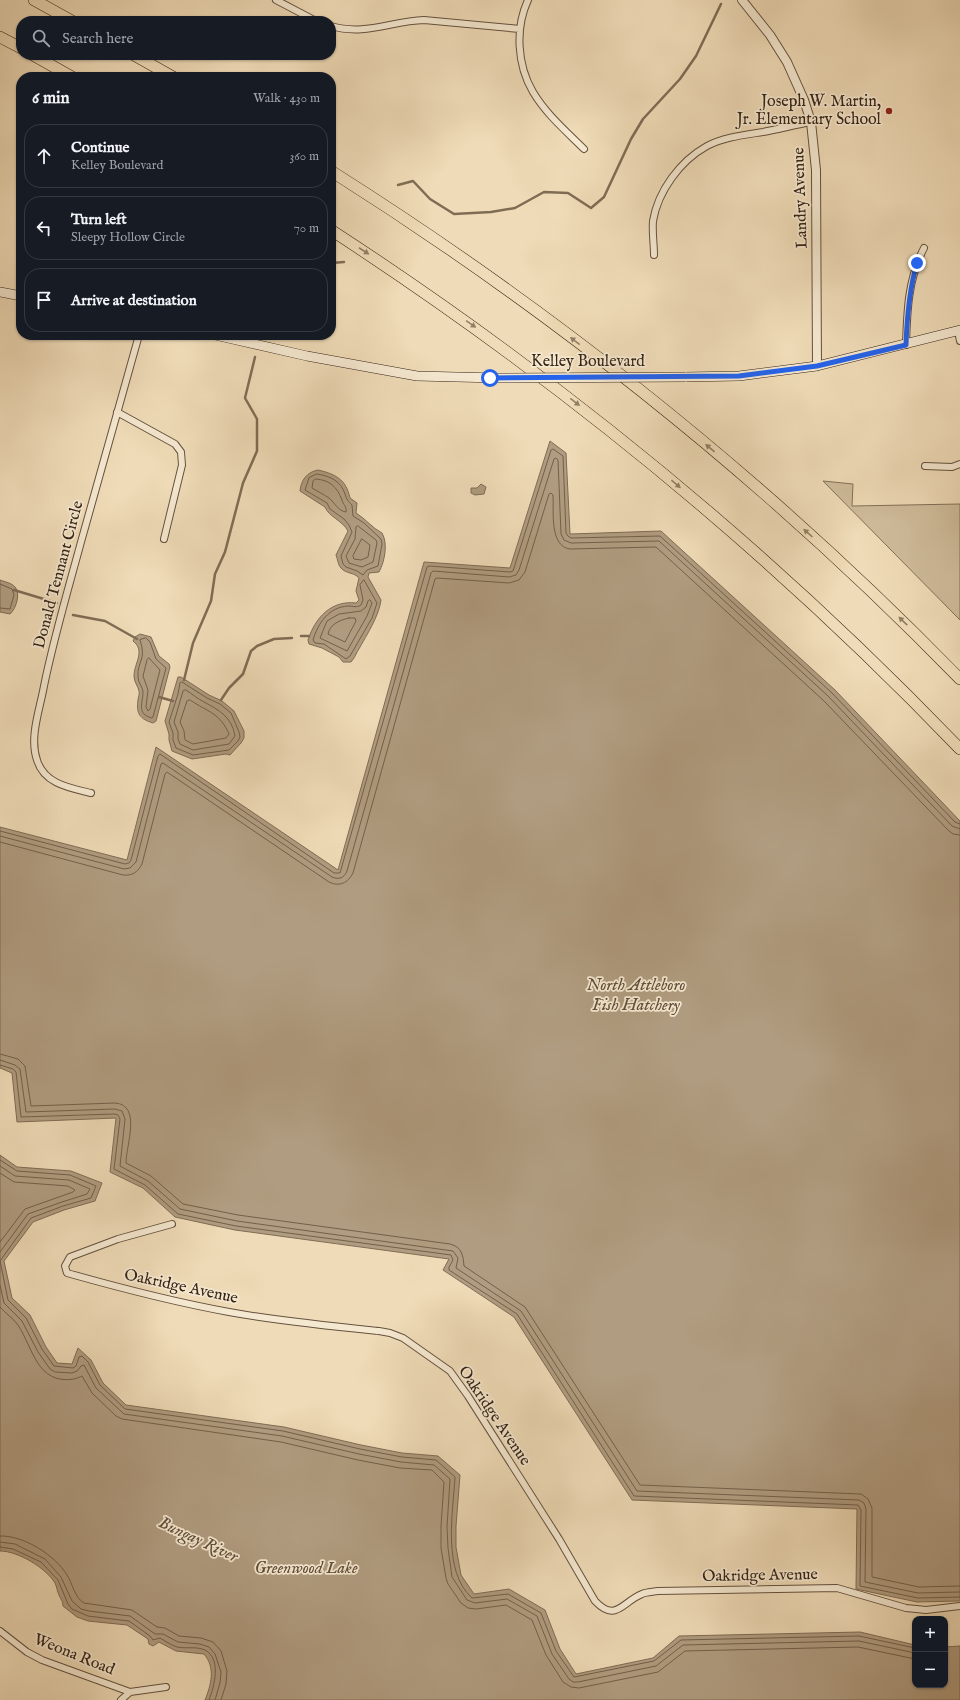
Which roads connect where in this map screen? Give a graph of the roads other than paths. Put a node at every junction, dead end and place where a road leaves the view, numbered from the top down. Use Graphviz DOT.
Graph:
graph roads {
  1 [pos="34,0"];
  2 [pos="276,0"];
  3 [pos="528,0"];
  4 [pos="742,0"];
  5 [pos="63,16"];
  6 [pos="306,16"];
  7 [pos="336,27"];
  8 [pos="520,29"];
  9 [pos="0,37"];
  10 [pos="16,45"];
  11 [pos="42,60"];
  12 [pos="143,60"];
  13 [pos="63,72"];
  14 [pos="164,72"];
  15 [pos="811,122"];
  16 [pos="584,149"];
  17 [pos="336,174"];
  18 [pos="336,233"];
  19 [pos="924,248"];
  20 [pos="654,255"];
  21 [pos="0,292"];
  22 [pos="16,295"];
  23 [pos="959,331"];
  24 [pos="138,340"];
  25 [pos="237,340"];
  26 [pos="960,341"];
  27 [pos="906,345"];
  28 [pos="817,366"];
  29 [pos="117,412"];
  30 [pos="960,464"];
  31 [pos="925,466"];
  32 [pos="164,539"];
  33 [pos="923,641"];
  34 [pos="960,674"];
  35 [pos="960,679"];
  36 [pos="960,749"];
  37 [pos="91,793"];
  38 [pos="172,1224"];
  39 [pos="960,1606"];
  40 [pos="0,1631"];
  41 [pos="166,1687"];
  42 [pos="130,1692"];
  43 [pos="121,1700"];
  1 -- 5 [label="highway"];
  2 -- 6 [label="street"];
  3 -- 8 [label="street"];
  4 -- 15 [label="street, Landry Avenue"];
  7 -- 8 [label="street"];
  8 -- 16 [label="street"];
  9 -- 10 [label="highway"];
  11 -- 13 [label="highway"];
  12 -- 14 [label="highway"];
  15 -- 20 [label="street"];
  15 -- 28 [label="street, Landry Avenue"];
  33 -- 17 [label="highway, one-way"];
  18 -- 36 [label="highway, one-way"];
  19 -- 27 [label="street"];
  21 -- 22 [label="main road"];
  23 -- 26 [label="street"];
  23 -- 27 [label="main road, Kelley Boulevard"];
  24 -- 29 [label="street, Donald Tennant Circle"];
  25 -- 28 [label="main road, Kelley Boulevard, bridge"];
  27 -- 28 [label="main road, Kelley Boulevard"];
  29 -- 32 [label="street"];
  29 -- 37 [label="street, Donald Tennant Circle"];
  30 -- 31 [label="street"];
  33 -- 34 [label="highway"];
  33 -- 35 [label="highway"];
  38 -- 39 [label="street, Oakridge Avenue"];
  40 -- 42 [label="street, Weona Road"];
  41 -- 42 [label="street"];
  42 -- 43 [label="street, Weona Road"];
}
